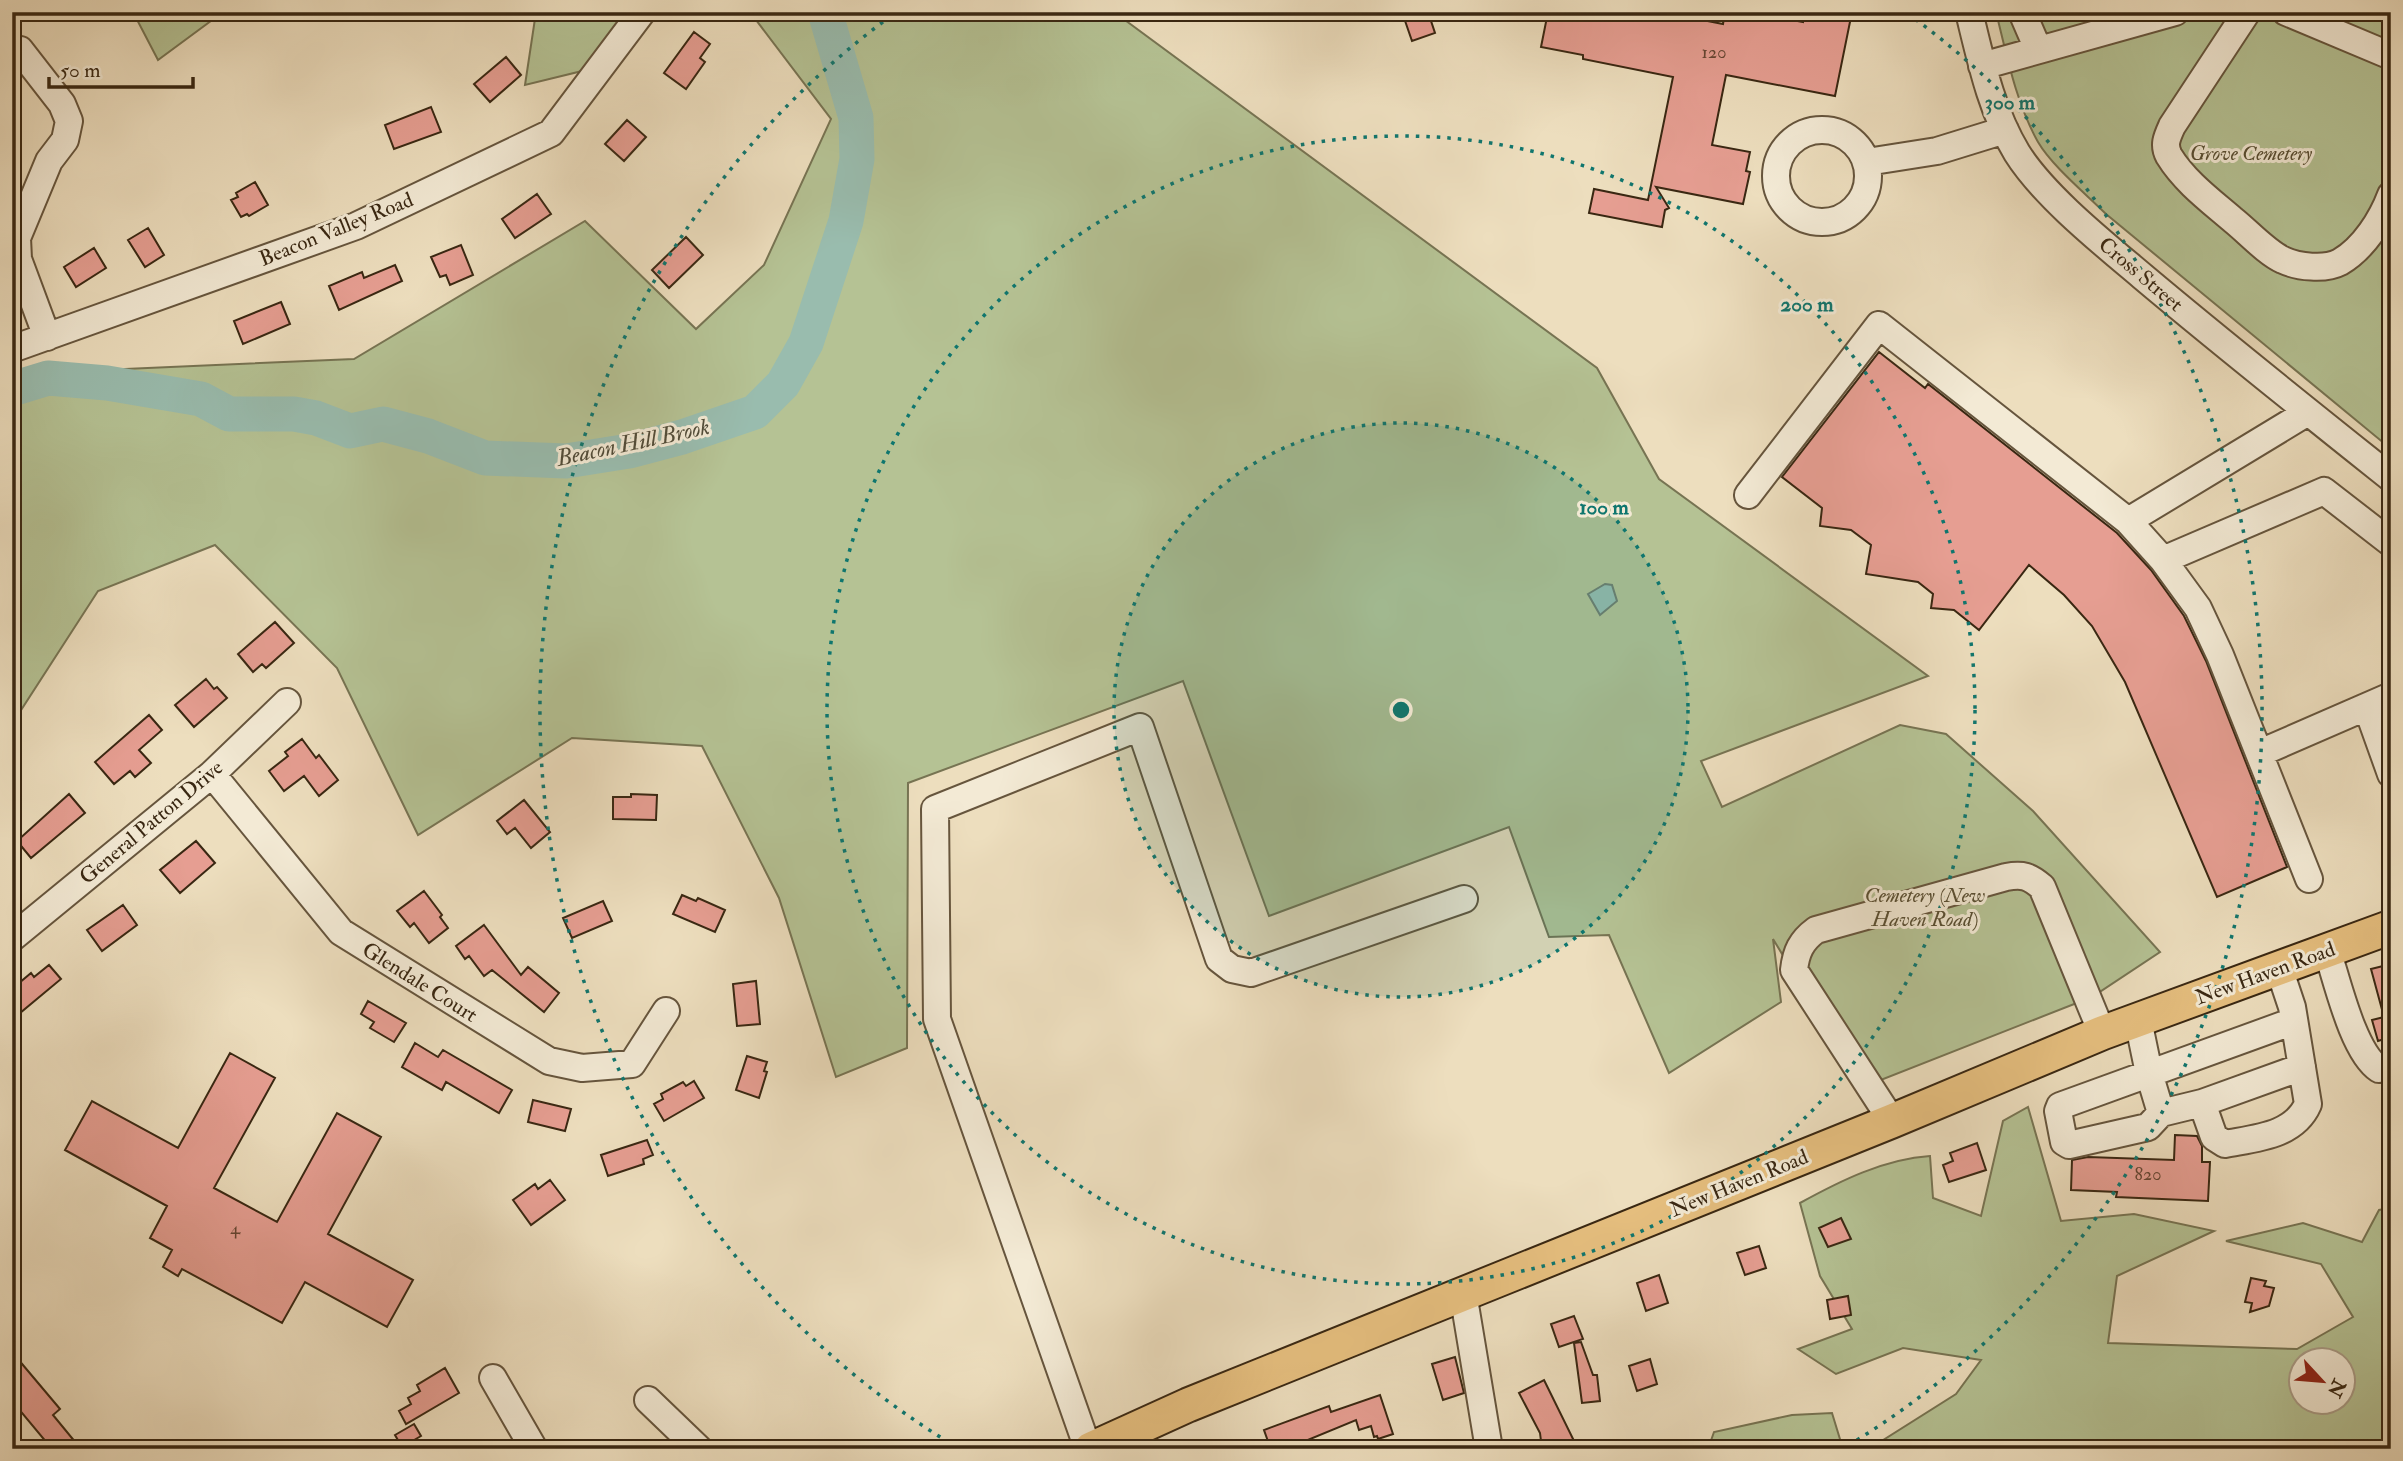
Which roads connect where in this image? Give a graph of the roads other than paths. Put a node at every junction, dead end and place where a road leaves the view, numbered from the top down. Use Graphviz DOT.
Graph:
graph roads {
  1 [pos="642,12"];
  2 [pos="1969,12"];
  3 [pos="2022,12"];
  4 [pos="2175,12"];
  5 [pos="2247,12"];
  6 [pos="2286,12"];
  7 [pos="20,50"];
  8 [pos="2038,50"];
  9 [pos="2391,57"];
  10 [pos="1982,66"];
  11 [pos="2005,130"];
  12 [pos="1867,162"];
  13 [pos="2391,195"];
  14 [pos="47,337"];
  15 [pos="12,349"];
  16 [pos="2308,412"];
  17 [pos="2391,478"];
  18 [pos="1748,495"];
  19 [pos="2128,521"];
  20 [pos="2391,543"];
  21 [pos="2164,560"];
  22 [pos="2385,699"];
  23 [pos="287,702"];
  24 [pos="2260,753"];
  25 [pos="212,774"];
  26 [pos="2391,774"];
  27 [pos="2309,879"];
  28 [pos="1464,899"];
  29 [pos="2391,927"];
  30 [pos="12,938"];
  31 [pos="2327,950"];
  32 [pos="2279,968"];
  33 [pos="666,1011"];
  34 [pos="2138,1020"];
  35 [pos="2294,1021"];
  36 [pos="2102,1033"];
  37 [pos="2391,1065"];
  38 [pos="2302,1067"];
  39 [pos="2149,1073"];
  40 [pos="2203,1102"];
  41 [pos="2161,1114"];
  42 [pos="1892,1121"];
  43 [pos="1463,1293"];
  44 [pos="493,1378"];
  45 [pos="648,1400"];
  46 [pos="534,1449"];
  47 [pos="699,1449"];
  48 [pos="1089,1449"];
  49 [pos="1489,1449"];
  1 -- 14 [label="street, Beacon Valley Road"];
  2 -- 10 [label="street, Cross Street"];
  3 -- 8 [label="street"];
  4 -- 8 [label="street"];
  5 -- 13 [label="street"];
  6 -- 9 [label="street"];
  7 -- 14 [label="street"];
  8 -- 10 [label="street"];
  10 -- 11 [label="street, Cross Street"];
  11 -- 12 [label="street"];
  11 -- 16 [label="street, Cross Street"];
  14 -- 15 [label="street, Beacon Valley Road"];
  16 -- 17 [label="street, Cross Street"];
  16 -- 19 [label="street"];
  18 -- 19 [label="street"];
  19 -- 21 [label="street"];
  20 -- 21 [label="street"];
  21 -- 24 [label="street"];
  22 -- 24 [label="street"];
  22 -- 26 [label="street"];
  23 -- 25 [label="street, General Patton Drive"];
  24 -- 27 [label="street"];
  25 -- 30 [label="street, General Patton Drive"];
  25 -- 33 [label="street, Glendale Court"];
  28 -- 48 [label="street"];
  29 -- 31 [label="main road, New Haven Road"];
  31 -- 32 [label="main road, New Haven Road"];
  31 -- 37 [label="street"];
  32 -- 34 [label="main road, New Haven Road"];
  32 -- 35 [label="street"];
  34 -- 36 [label="main road, New Haven Road"];
  34 -- 39 [label="street"];
  35 -- 38 [label="street"];
  35 -- 39 [label="street"];
  36 -- 42 [label="main road, New Haven Road"];
  36 -- 42 [label="street"];
  38 -- 40 [label="street"];
  38 -- 40 [label="street"];
  39 -- 41 [label="street"];
  39 -- 41 [label="street"];
  40 -- 41 [label="street"];
  42 -- 43 [label="main road, New Haven Road"];
  43 -- 48 [label="main road, New Haven Road"];
  43 -- 49 [label="street"];
  44 -- 46 [label="street"];
  45 -- 47 [label="street"];
}
